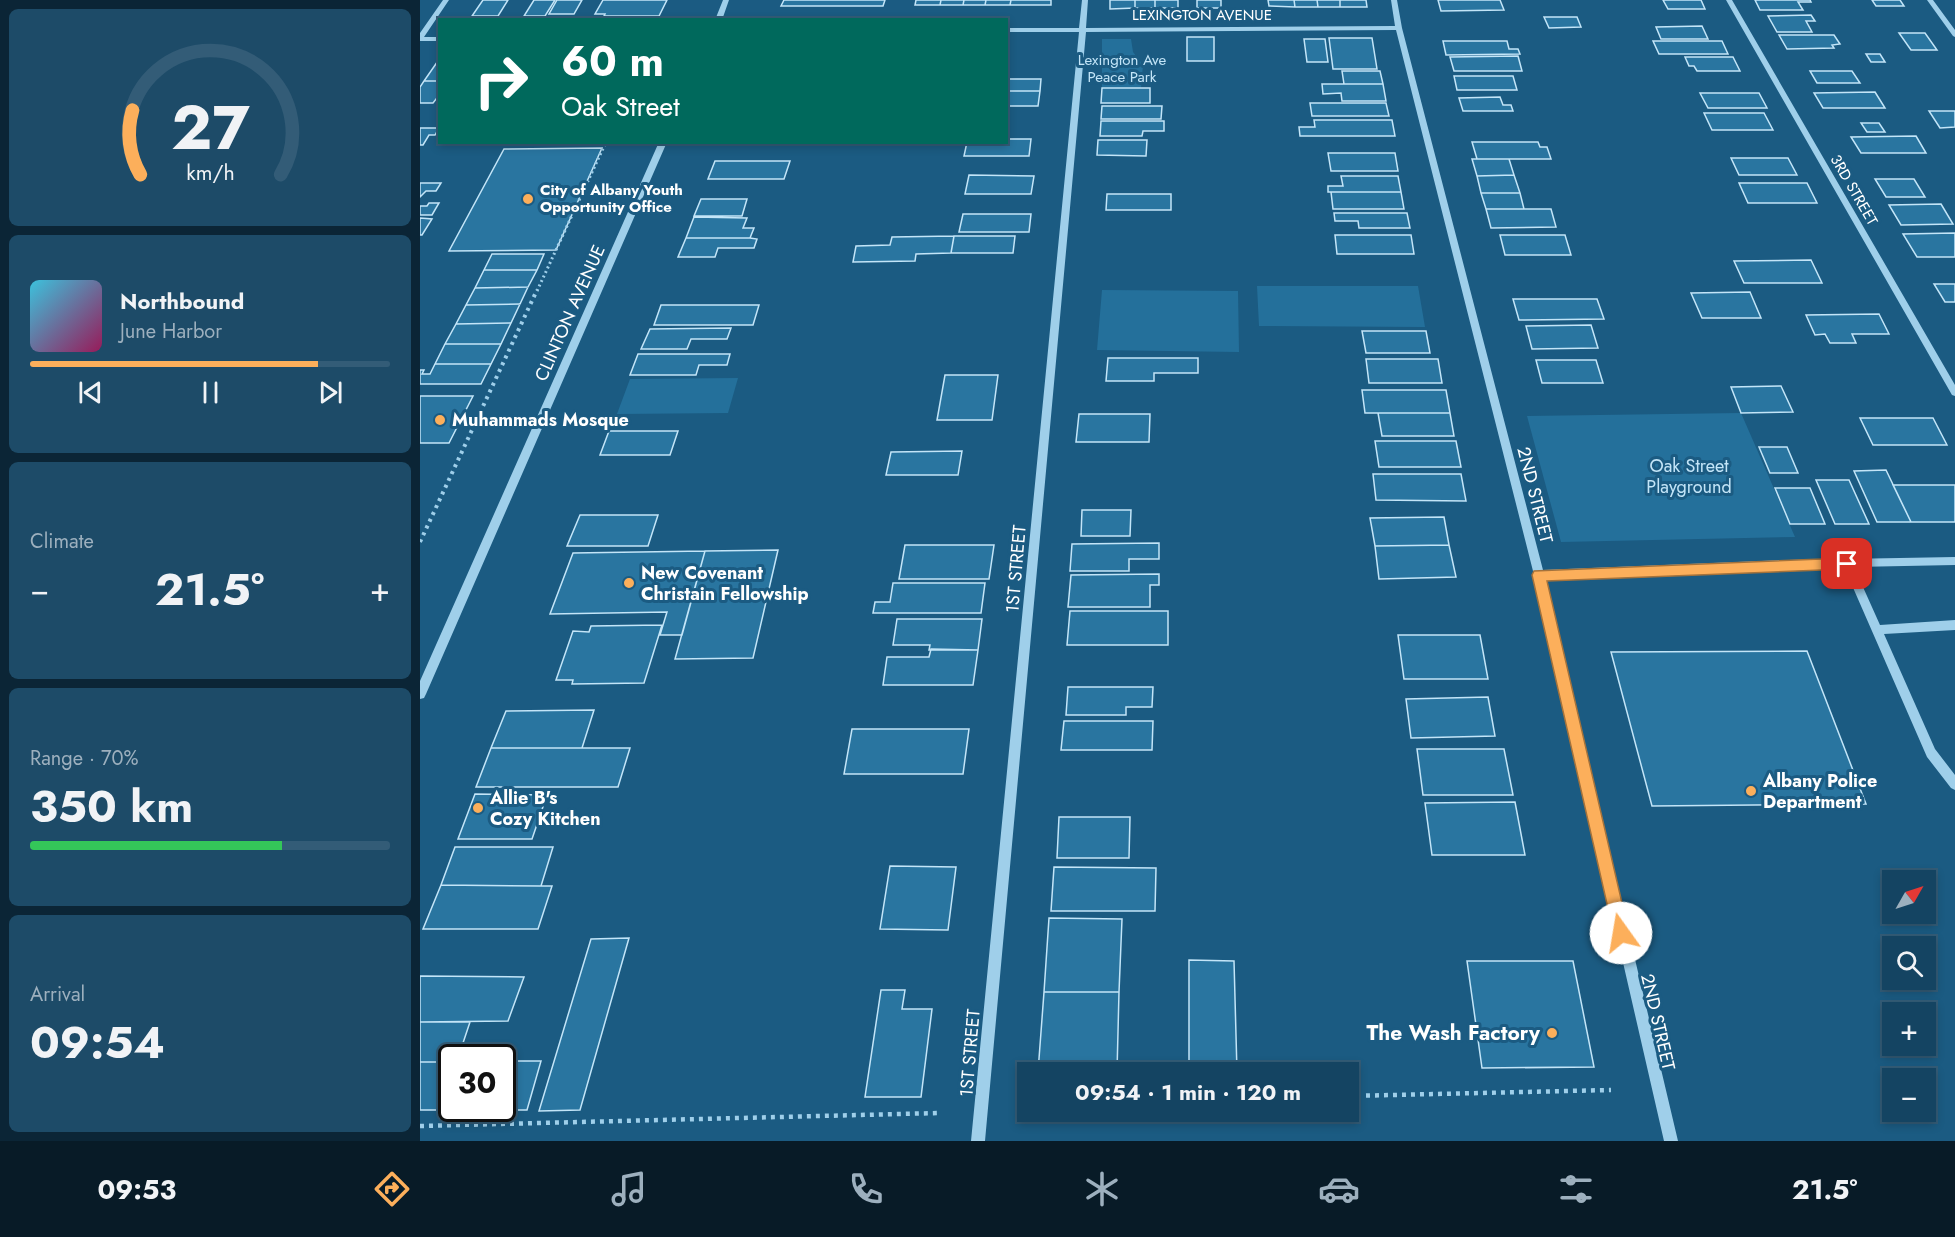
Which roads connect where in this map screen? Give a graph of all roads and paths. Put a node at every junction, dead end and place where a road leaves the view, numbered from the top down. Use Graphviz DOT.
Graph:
graph roads {
  1 [pos="447,0"];
  2 [pos="726,0"];
  3 [pos="1085,0"];
  4 [pos="1394,0"];
  5 [pos="1729,0"];
  6 [pos="1930,0"];
  7 [pos="719,18"];
  8 [pos="1084,28"];
  9 [pos="1398,28"];
  10 [pos="1008,30"];
  11 [pos="1955,34"];
  12 [pos="420,38"];
  13 [pos="438,39"];
  14 [pos="605,144"];
  15 [pos="662,144"];
  16 [pos="1955,393"];
  17 [pos="420,542"];
  18 [pos="1955,561"];
  19 [pos="1847,564"];
  20 [pos="1539,575"];
  21 [pos="1955,625"];
  22 [pos="1877,630"];
  23 [pos="420,694"];
  24 [pos="1955,784"];
  25 [pos="1611,1090"];
  26 [pos="1359,1096"];
  27 [pos="939,1113"];
  28 [pos="420,1126"];
  29 [pos="978,1141"];
  30 [pos="1671,1141"];
  1 -- 12 [label="street"];
  2 -- 7 [label="street"];
  3 -- 8 [label="street, 1ST STREET"];
  4 -- 9 [label="street, 2ND STREET"];
  5 -- 16 [label="street, 3RD STREET"];
  6 -- 11 [label="street"];
  8 -- 9 [label="street, LEXINGTON AVENUE"];
  8 -- 10 [label="street, LEXINGTON AVENUE"];
  8 -- 29 [label="street, 1ST STREET"];
  9 -- 20 [label="street, 2ND STREET"];
  12 -- 13 [label="street"];
  14 -- 17 [label="path"];
  15 -- 23 [label="street, CLINTON AVENUE"];
  18 -- 19 [label="street"];
  19 -- 20 [label="street"];
  19 -- 22 [label="street"];
  20 -- 30 [label="street, 2ND STREET"];
  21 -- 22 [label="street"];
  22 -- 24 [label="street"];
  25 -- 26 [label="path"];
  27 -- 28 [label="path"];
}
